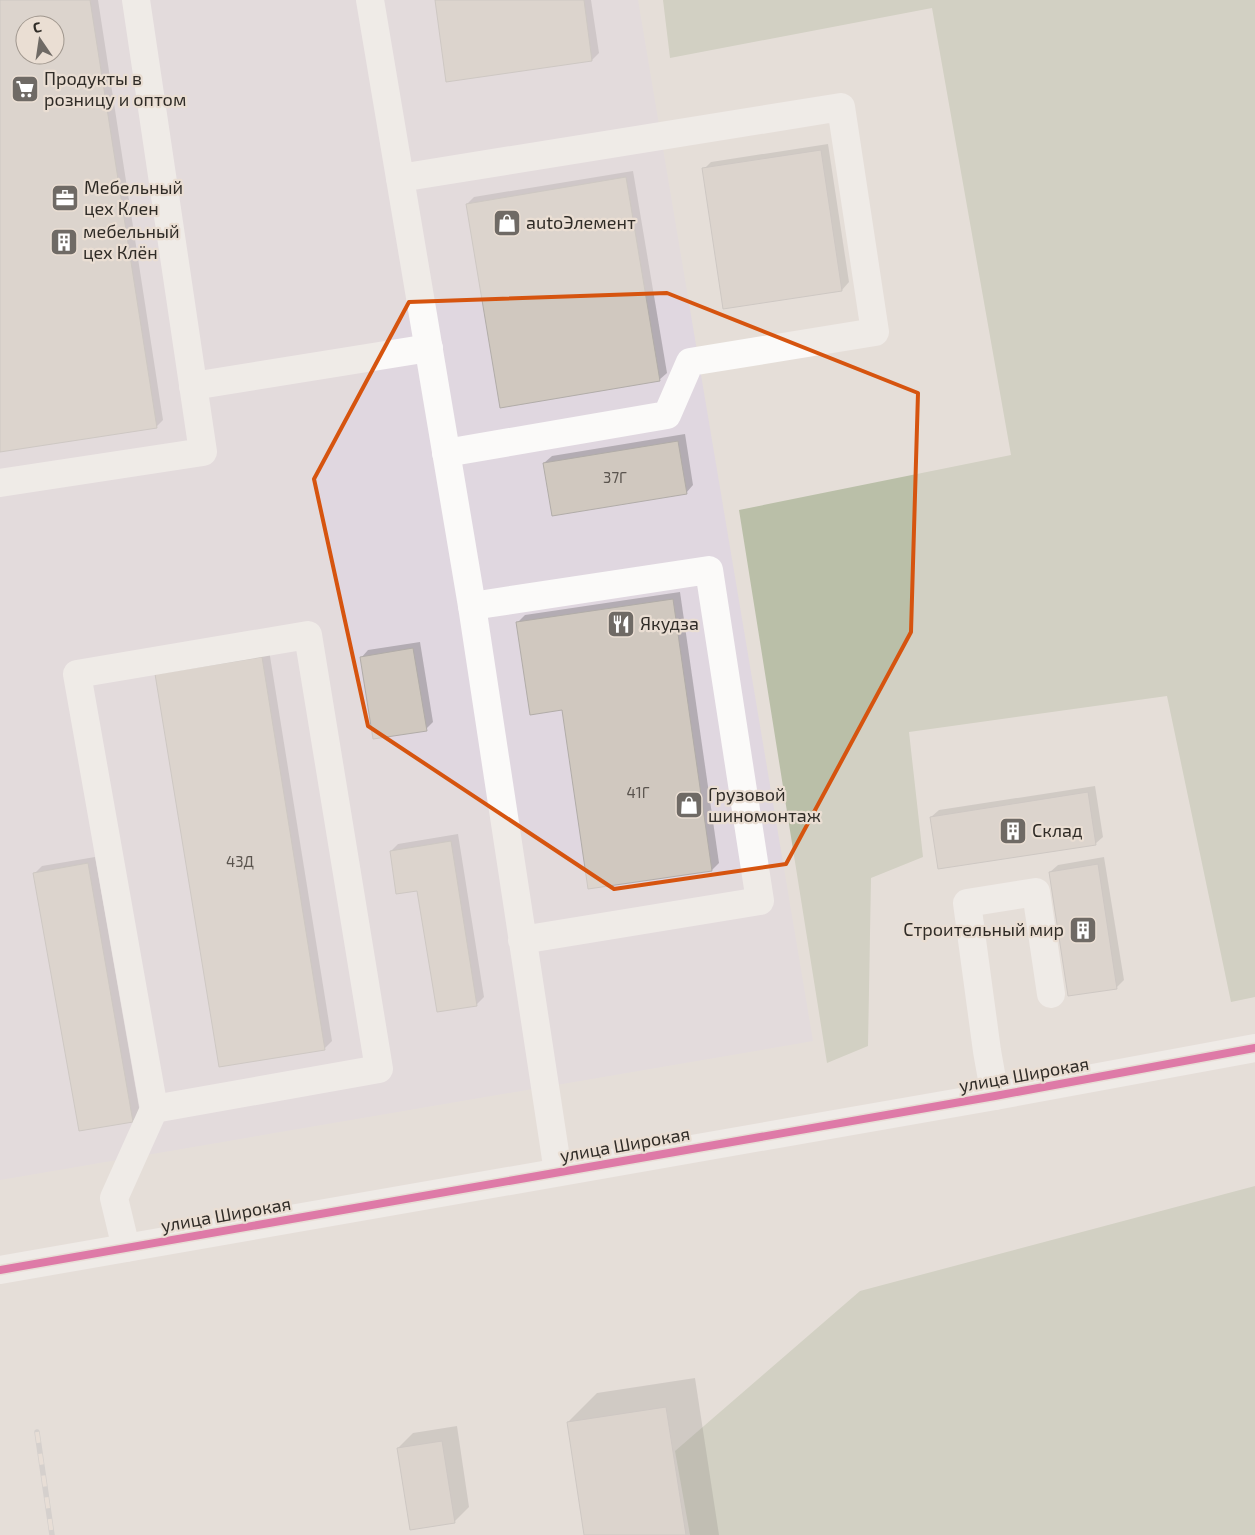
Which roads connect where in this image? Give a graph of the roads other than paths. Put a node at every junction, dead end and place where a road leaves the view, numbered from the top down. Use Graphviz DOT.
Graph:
graph roads {
  1 [pos="136,0"];
  2 [pos="370,0"];
  3 [pos="400,178"];
  4 [pos="429,348"];
  5 [pos="193,386"];
  6 [pos="446,453"];
  7 [pos="0,483"];
  8 [pos="472,606"];
  9 [pos="522,940"];
  10 [pos="1051,994"];
  11 [pos="1255,1048"];
  12 [pos="995,1096"];
  13 [pos="154,1109"];
  14 [pos="558,1172"];
  15 [pos="126,1248"];
  16 [pos="0,1270"];
  1 -- 5 [label="street"];
  2 -- 3 [label="street"];
  3 -- 4 [label="street"];
  3 -- 6 [label="street"];
  4 -- 5 [label="street"];
  4 -- 6 [label="street"];
  5 -- 7 [label="street"];
  6 -- 8 [label="street"];
  8 -- 9 [label="street"];
  8 -- 9 [label="street"];
  9 -- 14 [label="street"];
  10 -- 12 [label="street"];
  11 -- 12 [label="street, улица Широкая"];
  12 -- 14 [label="street, улица Широкая"];
  13 -- 13 [label="street"];
  13 -- 15 [label="street"];
  14 -- 15 [label="street, улица Широкая"];
  15 -- 16 [label="street, улица Широкая"];
}
